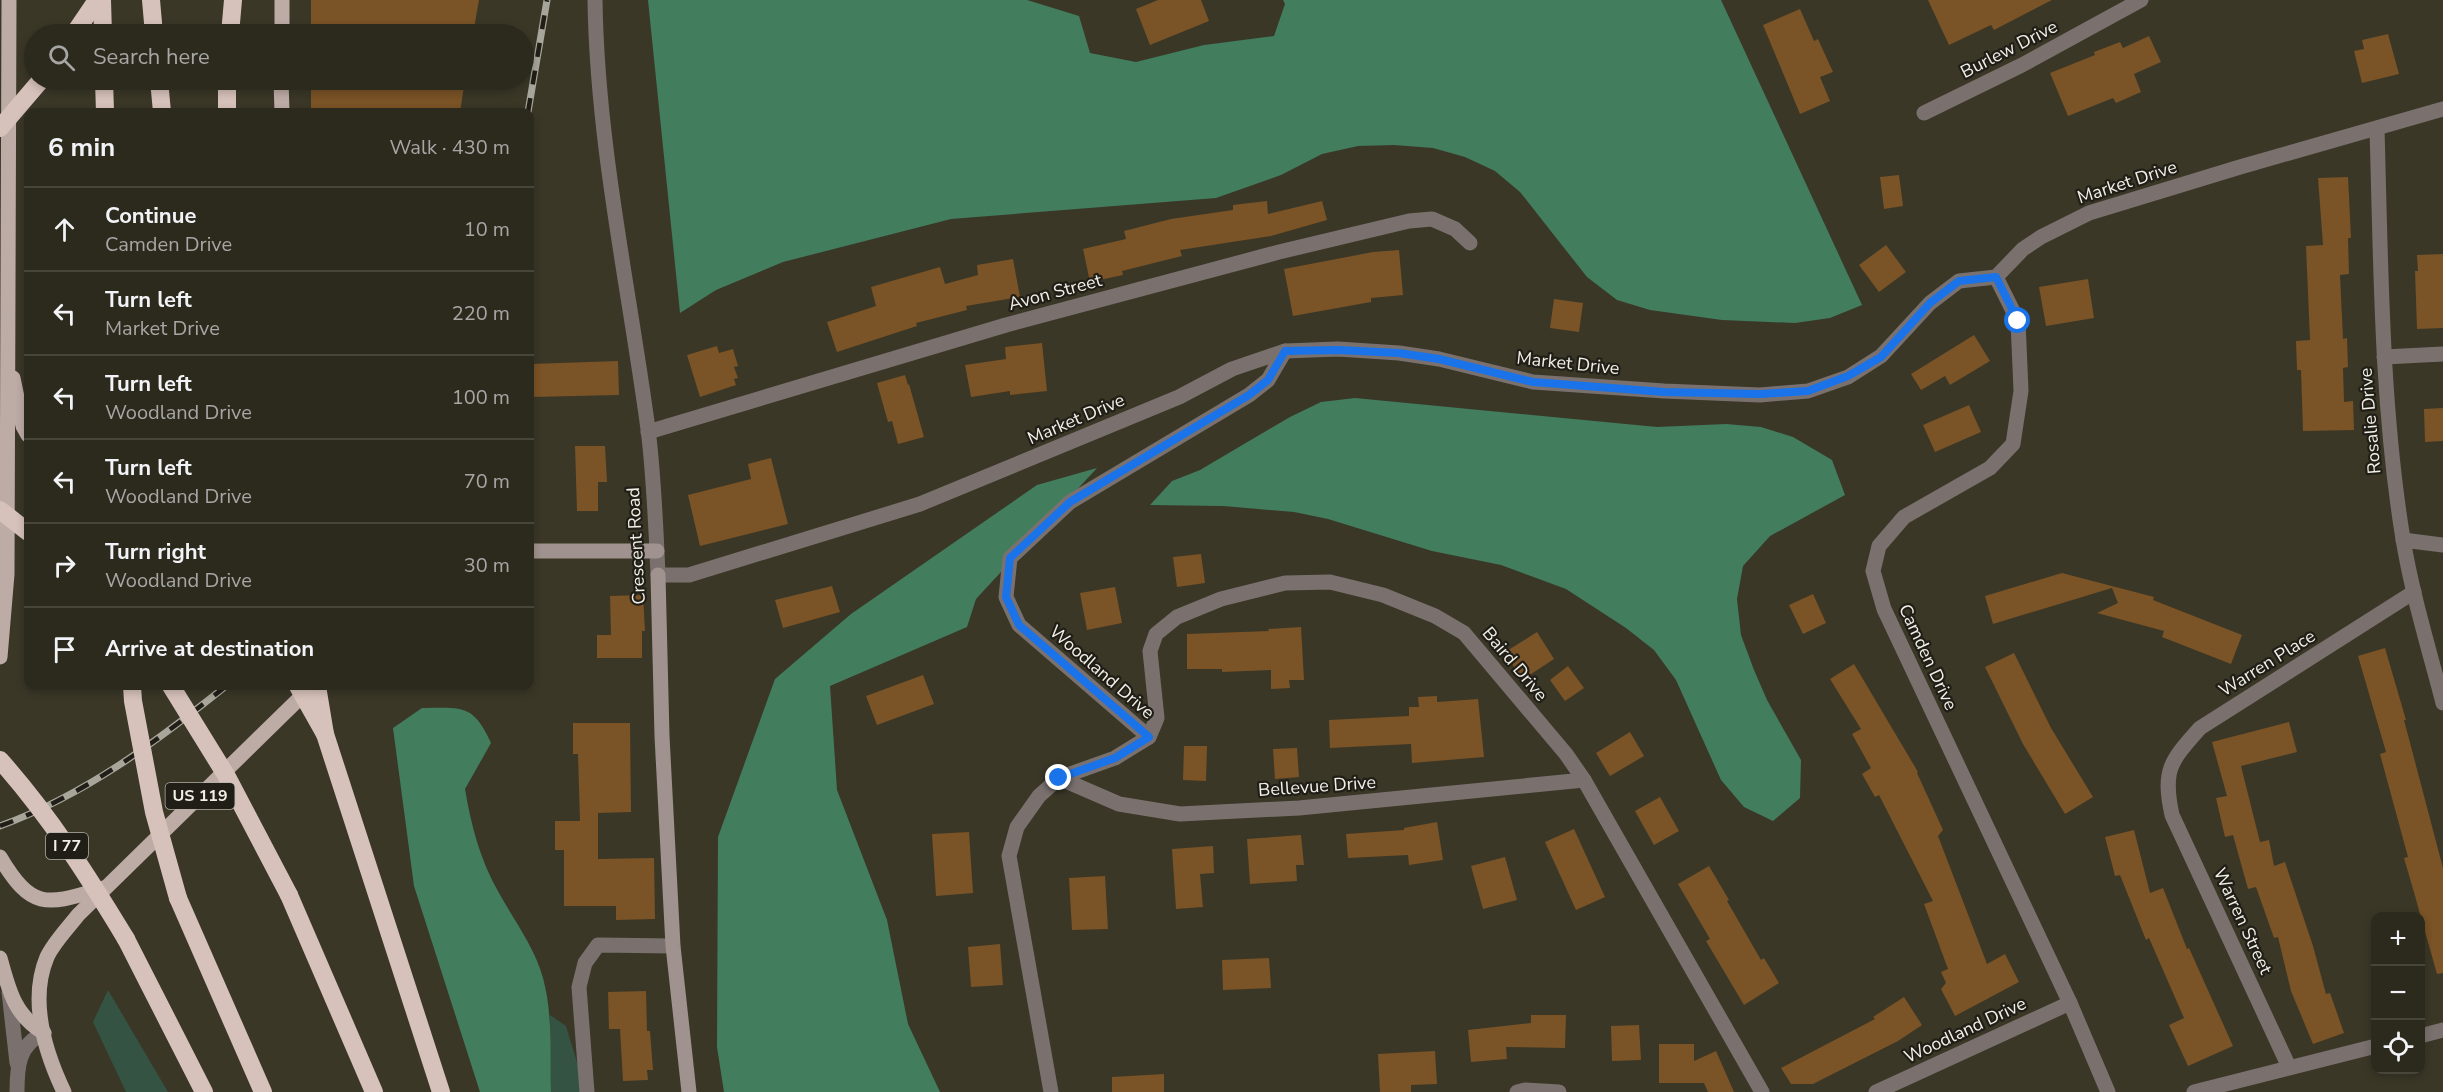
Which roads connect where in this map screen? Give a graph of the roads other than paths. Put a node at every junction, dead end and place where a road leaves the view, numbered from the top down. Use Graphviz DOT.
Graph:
graph roads {
  1 [pos="9,0"];
  2 [pos="97,0"];
  3 [pos="102,0"];
  4 [pos="152,0"];
  5 [pos="233,0"];
  6 [pos="282,0"];
  7 [pos="595,0"];
  8 [pos="2134,2"];
  9 [pos="81,24"];
  10 [pos="103,24"];
  11 [pos="153,24"];
  12 [pos="231,24"];
  13 [pos="282,24"];
  14 [pos="32,90"];
  15 [pos="104,90"];
  16 [pos="160,90"];
  17 [pos="227,90"];
  18 [pos="281,90"];
  19 [pos="105,108"];
  20 [pos="162,108"];
  21 [pos="227,108"];
  22 [pos="282,108"];
  23 [pos="2443,109"];
  24 [pos="1924,113"];
  25 [pos="0,128"];
  26 [pos="2377,129"];
  27 [pos="1470,243"];
  28 [pos="1996,277"];
  29 [pos="6,345"];
  30 [pos="1285,351"];
  31 [pos="2443,354"];
  32 [pos="2384,357"];
  33 [pos="24,428"];
  34 [pos="648,432"];
  35 [pos="0,510"];
  36 [pos="24,529"];
  37 [pos="2403,540"];
  38 [pos="2443,545"];
  39 [pos="534,551"];
  40 [pos="657,551"];
  41 [pos="658,575"];
  42 [pos="2414,592"];
  43 [pos="0,657"];
  44 [pos="132,690"];
  45 [pos="173,690"];
  46 [pos="300,690"];
  47 [pos="308,690"];
  48 [pos="318,690"];
  49 [pos="2443,703"];
  50 [pos="325,734"];
  51 [pos="1149,737"];
  52 [pos="0,760"];
  53 [pos="1059,778"];
  54 [pos="1584,780"];
  55 [pos="2166,789"];
  56 [pos="0,857"];
  57 [pos="106,888"];
  58 [pos="673,946"];
  59 [pos="0,958"];
  60 [pos="9,992"];
  61 [pos="2070,1003"];
  62 [pos="2443,1030"];
  63 [pos="44,1033"];
  64 [pos="2425,1035"];
  65 [pos="2371,1047"];
  66 [pos="17,1063"];
  67 [pos="2289,1067"];
  68 [pos="17,1092"];
  69 [pos="64,1092"];
  70 [pos="204,1092"];
  71 [pos="263,1092"];
  72 [pos="374,1092"];
  73 [pos="441,1092"];
  74 [pos="587,1092"];
  75 [pos="689,1092"];
  76 [pos="1051,1092"];
  77 [pos="1517,1092"];
  78 [pos="1559,1092"];
  79 [pos="1762,1092"];
  80 [pos="1876,1092"];
  81 [pos="2108,1092"];
  82 [pos="2194,1092"];
  1 -- 29 [label="main road"];
  2 -- 9 [label="highway"];
  3 -- 10 [label="highway"];
  4 -- 11 [label="highway"];
  5 -- 12 [label="highway"];
  6 -- 13 [label="main road"];
  7 -- 34 [label="street, Crescent Road"];
  8 -- 24 [label="street, Burlew Drive"];
  14 -- 25 [label="highway, bridge"];
  15 -- 19 [label="highway"];
  16 -- 20 [label="highway"];
  17 -- 21 [label="highway"];
  18 -- 22 [label="main road"];
  23 -- 26 [label="street, Market Drive"];
  26 -- 28 [label="street, Market Drive"];
  26 -- 32 [label="street, Rosalie Drive"];
  27 -- 34 [label="street, Avon Street"];
  28 -- 30 [label="street, Market Drive"];
  28 -- 61 [label="street, Camden Drive"];
  29 -- 33 [label="main road"];
  29 -- 43 [label="main road"];
  30 -- 41 [label="street, Market Drive"];
  30 -- 51 [label="street, Woodland Drive"];
  31 -- 32 [label="street"];
  32 -- 37 [label="street, Rosalie Drive"];
  34 -- 40 [label="street, Crescent Road"];
  35 -- 36 [label="highway, bridge"];
  37 -- 38 [label="street"];
  37 -- 42 [label="street, Rosalie Drive"];
  39 -- 40 [label="street"];
  40 -- 41 [label="street, Crescent Road"];
  41 -- 58 [label="street, Crescent Road"];
  42 -- 49 [label="street, Rosalie Drive"];
  42 -- 55 [label="street, Warren Place"];
  44 -- 71 [label="highway, bridge"];
  45 -- 72 [label="highway, bridge"];
  46 -- 50 [label="highway, bridge"];
  47 -- 57 [label="main road, US 119"];
  48 -- 50 [label="highway"];
  50 -- 73 [label="highway"];
  51 -- 53 [label="street, Woodland Drive"];
  51 -- 54 [label="street, Baird Drive"];
  52 -- 70 [label="highway, I 77, bridge"];
  53 -- 54 [label="street, Bellevue Drive"];
  53 -- 76 [label="street, Woodland Drive"];
  54 -- 79 [label="street, Baird Drive"];
  55 -- 67 [label="street, Warren Street"];
  56 -- 57 [label="main road"];
  57 -- 63 [label="main road, US 119"];
  58 -- 74 [label="street"];
  58 -- 75 [label="street, Crescent Road"];
  59 -- 60 [label="main road"];
  60 -- 63 [label="main road"];
  60 -- 66 [label="street"];
  61 -- 80 [label="street, Woodland Drive"];
  61 -- 81 [label="street, Camden Drive"];
  62 -- 64 [label="street"];
  63 -- 66 [label="street"];
  63 -- 69 [label="main road, US 119"];
  65 -- 67 [label="street"];
  66 -- 68 [label="street"];
  67 -- 82 [label="street"];
  77 -- 78 [label="street"];
}
